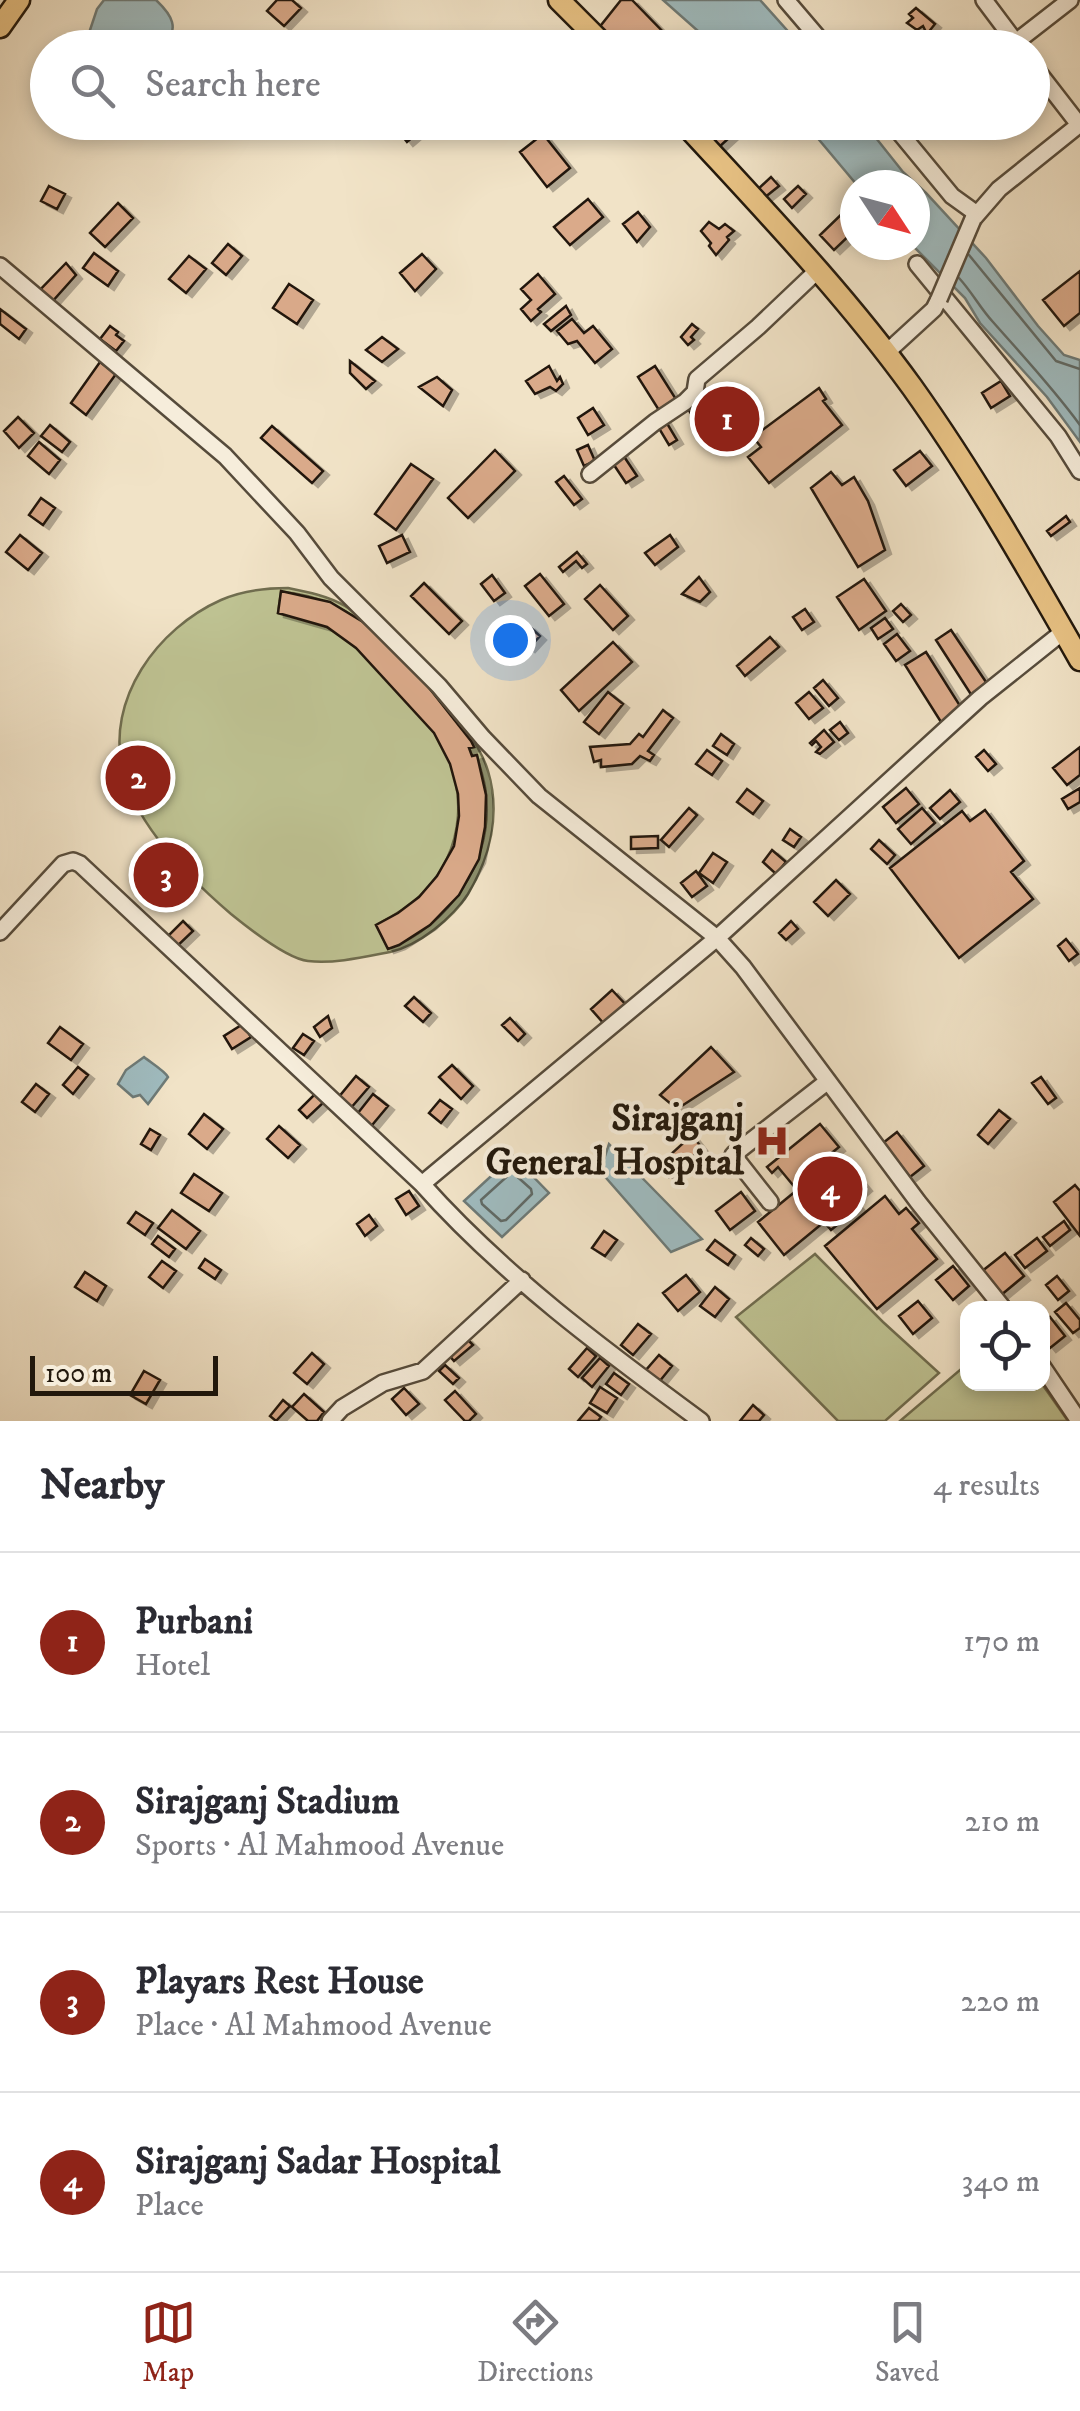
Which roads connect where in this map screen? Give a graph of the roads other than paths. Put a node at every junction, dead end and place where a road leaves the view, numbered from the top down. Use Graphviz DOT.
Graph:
graph roads {
  1 [pos="19,0"];
  2 [pos="558,0"];
  3 [pos="786,0"];
  4 [pos="984,0"];
  5 [pos="1070,0"];
  6 [pos="0,27"];
  7 [pos="589,30"];
  8 [pos="812,30"];
  9 [pos="1007,30"];
  10 [pos="1035,30"];
  11 [pos="1050,86"];
  12 [pos="1078,119"];
  13 [pos="699,140"];
  14 [pos="906,140"];
  15 [pos="975,216"];
  16 [pos="918,264"];
  17 [pos="0,266"];
  18 [pos="818,270"];
  19 [pos="886,354"];
  20 [pos="1080,471"];
  21 [pos="590,474"];
  22 [pos="1064,631"];
  23 [pos="1080,660"];
  24 [pos="0,932"];
  25 [pos="716,938"];
  26 [pos="828,1081"];
  27 [pos="422,1184"];
  28 [pos="770,1202"];
  29 [pos="522,1280"];
  30 [pos="997,1301"];
  31 [pos="1050,1378"];
  32 [pos="330,1421"];
  33 [pos="701,1421"];
  34 [pos="1079,1421"];
  1 -- 6 [label="main road"];
  2 -- 7 [label="main road"];
  3 -- 8 [label="street"];
  4 -- 9 [label="street"];
  5 -- 10 [label="street"];
  11 -- 12 [label="street"];
  12 -- 15 [label="street"];
  13 -- 18 [label="main road"];
  14 -- 15 [label="street"];
  15 -- 19 [label="street, bridge"];
  16 -- 20 [label="street"];
  17 -- 25 [label="street"];
  18 -- 19 [label="main road"];
  18 -- 21 [label="street"];
  19 -- 22 [label="main road"];
  22 -- 23 [label="main road"];
  22 -- 25 [label="street"];
  24 -- 27 [label="street"];
  25 -- 26 [label="street"];
  25 -- 27 [label="street"];
  26 -- 28 [label="street"];
  26 -- 30 [label="street"];
  27 -- 29 [label="street"];
  29 -- 32 [label="street"];
  29 -- 33 [label="street"];
  31 -- 34 [label="street"];
}
